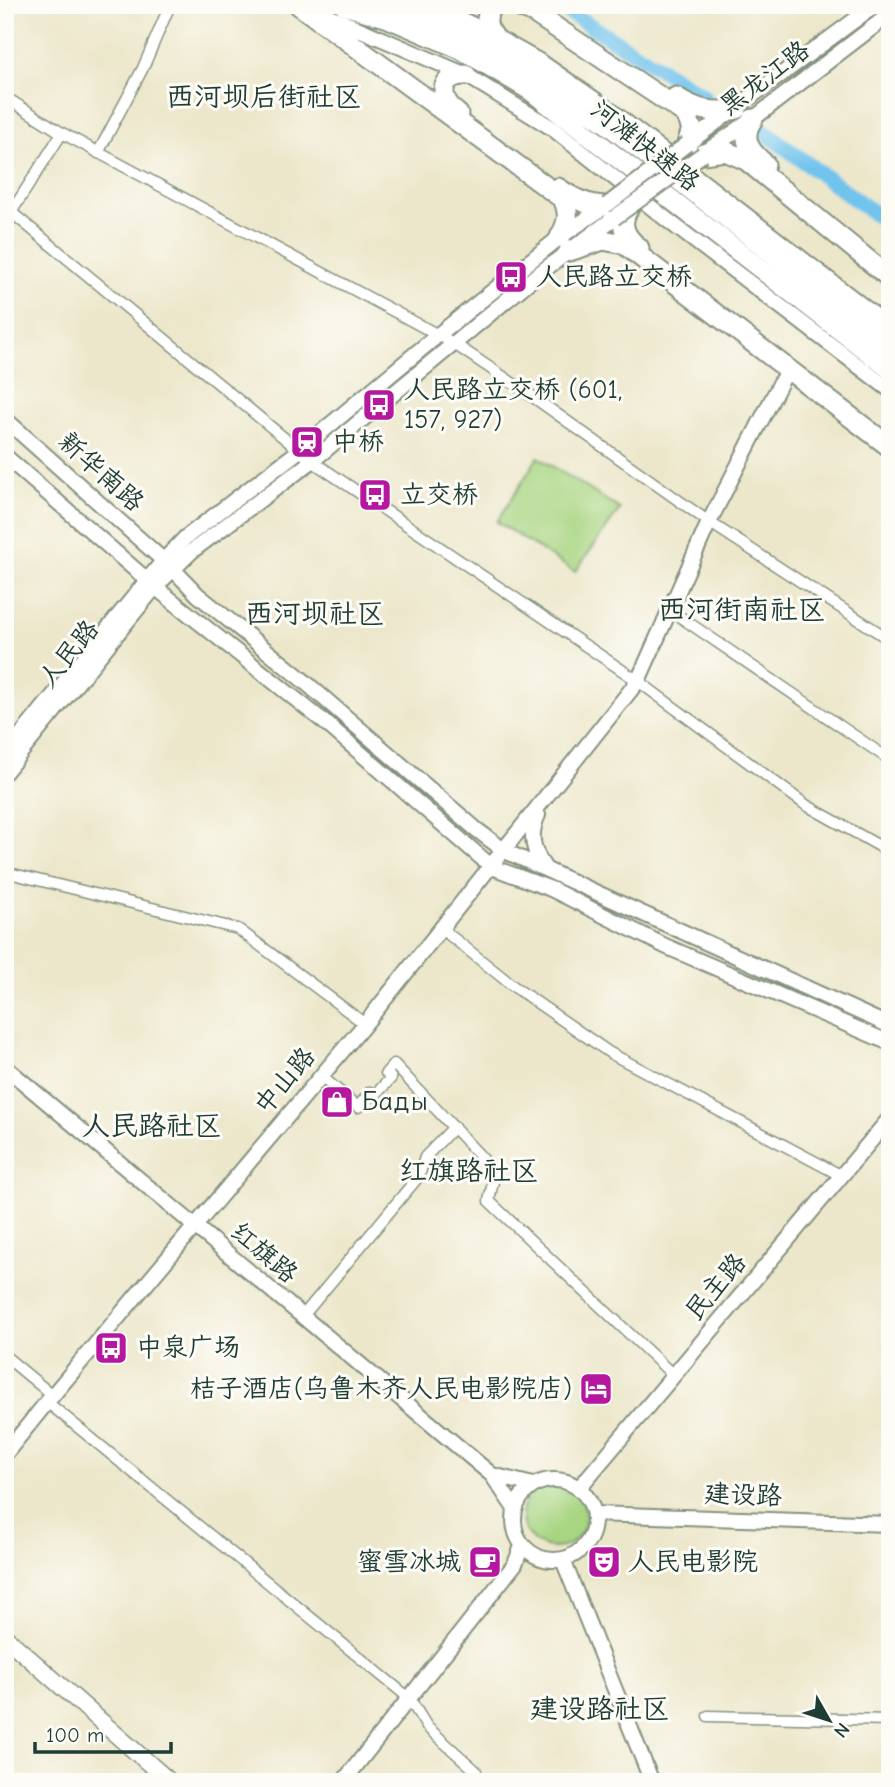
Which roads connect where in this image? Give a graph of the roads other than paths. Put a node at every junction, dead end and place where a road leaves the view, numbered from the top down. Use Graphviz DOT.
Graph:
graph roads {
  1 [pos="170,5"];
  2 [pos="301,5"];
  3 [pos="344,5"];
  4 [pos="393,5"];
  5 [pos="431,5"];
  6 [pos="495,5"];
  7 [pos="515,5"];
  8 [pos="534,5"];
  9 [pos="875,5"];
  10 [pos="890,14"];
  11 [pos="493,35"];
  12 [pos="466,75"];
  13 [pos="5,97"];
  14 [pos="745,114"];
  15 [pos="62,133"];
  16 [pos="695,149"];
  17 [pos="98,153"];
  18 [pos="630,206"];
  19 [pos="8,209"];
  20 [pos="609,210"];
  21 [pos="564,244"];
  22 [pos="890,267"];
  23 [pos="890,278"];
  24 [pos="890,327"];
  25 [pos="438,335"];
  26 [pos="453,343"];
  27 [pos="890,346"];
  28 [pos="890,369"];
  29 [pos="786,372"];
  30 [pos="890,390"];
  31 [pos="5,419"];
  32 [pos="890,441"];
  33 [pos="890,447"];
  34 [pos="300,450"];
  35 [pos="5,456"];
  36 [pos="312,461"];
  37 [pos="709,522"];
  38 [pos="168,565"];
  39 [pos="151,584"];
  40 [pos="670,610"];
  41 [pos="890,640"];
  42 [pos="638,681"];
  43 [pos="5,755"];
  44 [pos="890,760"];
  45 [pos="5,772"];
  46 [pos="545,799"];
  47 [pos="505,850"];
  48 [pos="890,852"];
  49 [pos="492,867"];
  50 [pos="545,868"];
  51 [pos="5,872"];
  52 [pos="509,874"];
  53 [pos="467,898"];
  54 [pos="442,929"];
  55 [pos="365,1024"];
  56 [pos="890,1026"];
  57 [pos="890,1043"];
  58 [pos="5,1068"];
  59 [pos="321,1076"];
  60 [pos="890,1118"];
  61 [pos="454,1127"];
  62 [pos="842,1176"];
  63 [pos="194,1227"];
  64 [pos="302,1317"];
  65 [pos="5,1356"];
  66 [pos="673,1375"];
  67 [pos="50,1398"];
  68 [pos="5,1454"];
  69 [pos="492,1475"];
  70 [pos="534,1485"];
  71 [pos="579,1488"];
  72 [pos="515,1510"];
  73 [pos="594,1514"];
  74 [pos="890,1524"];
  75 [pos="522,1546"];
  76 [pos="562,1560"];
  77 [pos="5,1637"];
  78 [pos="409,1698"];
  79 [pos="708,1716"];
  80 [pos="890,1720"];
  81 [pos="476,1770"];
  82 [pos="165,1780"];
  83 [pos="343,1782"];
  84 [pos="652,1782"];
  1 -- 17 [label="street"];
  2 -- 12 [label="main road"];
  2 -- 21 [label="highway"];
  3 -- 28 [label="highway, 河滩快速路"];
  4 -- 27 [label="highway, 河滩快速路"];
  5 -- 11 [label="main road"];
  6 -- 11 [label="highway"];
  7 -- 16 [label="highway"];
  8 -- 14 [label="highway"];
  9 -- 14 [label="main road, 黑龙江路"];
  10 -- 14 [label="main road, 黑龙江路"];
  11 -- 24 [label="main road"];
  12 -- 20 [label="highway"];
  12 -- 30 [label="main road"];
  13 -- 15 [label="street"];
  14 -- 16 [label="main road, 黑龙江路"];
  14 -- 22 [label="highway"];
  15 -- 17 [label="street"];
  15 -- 19 [label="street"];
  16 -- 18 [label="main road, bridge"];
  16 -- 20 [label="main road, bridge"];
  16 -- 23 [label="highway"];
  17 -- 25 [label="street"];
  18 -- 20 [label="main road, bridge"];
  18 -- 32 [label="highway"];
  19 -- 34 [label="street"];
  20 -- 21 [label="main road"];
  21 -- 25 [label="main road"];
  21 -- 26 [label="main road"];
  21 -- 33 [label="highway"];
  25 -- 26 [label="street"];
  25 -- 34 [label="main road"];
  26 -- 36 [label="main road"];
  26 -- 37 [label="street"];
  29 -- 37 [label="main road, 中山路"];
  31 -- 38 [label="main road, 新华南路"];
  34 -- 36 [label="street"];
  34 -- 38 [label="main road"];
  35 -- 39 [label="main road, 新华南路"];
  36 -- 38 [label="main road"];
  36 -- 42 [label="street"];
  37 -- 40 [label="main road, 中山路"];
  37 -- 41 [label="street"];
  38 -- 39 [label="main road, 人民路"];
  38 -- 47 [label="main road, 新华南路"];
  39 -- 43 [label="main road, 人民路"];
  39 -- 45 [label="main road, 人民路"];
  39 -- 49 [label="main road, 新华南路"];
  40 -- 42 [label="main road, 中山路"];
  40 -- 44 [label="street"];
  42 -- 46 [label="main road, 中山路"];
  42 -- 48 [label="street"];
  46 -- 47 [label="main road, 中山路"];
  46 -- 50 [label="main road"];
  47 -- 49 [label="main road, 中山路"];
  47 -- 50 [label="main road, 新华南路"];
  49 -- 52 [label="main road, 新华南路"];
  49 -- 53 [label="main road, 中山路"];
  50 -- 56 [label="main road, 新华南路"];
  51 -- 55 [label="street"];
  52 -- 53 [label="main road"];
  52 -- 57 [label="main road, 新华南路"];
  53 -- 54 [label="main road, 中山路"];
  54 -- 55 [label="main road, 中山路"];
  54 -- 62 [label="street"];
  55 -- 59 [label="main road, 中山路"];
  58 -- 63 [label="main road, 红旗路"];
  59 -- 61 [label="street"];
  59 -- 63 [label="main road, 中山路"];
  60 -- 62 [label="main road, 民主路"];
  61 -- 64 [label="street"];
  61 -- 66 [label="street"];
  62 -- 66 [label="main road, 民主路"];
  63 -- 64 [label="main road, 红旗路"];
  63 -- 67 [label="main road, 中山路"];
  64 -- 69 [label="main road, 红旗路"];
  65 -- 67 [label="street"];
  66 -- 71 [label="main road, 民主路"];
  67 -- 68 [label="main road, 中山路"];
  67 -- 78 [label="street"];
  69 -- 70 [label="main road"];
  69 -- 72 [label="main road"];
  70 -- 71 [label="main road"];
  70 -- 72 [label="main road"];
  71 -- 73 [label="main road"];
  72 -- 75 [label="main road"];
  73 -- 74 [label="main road, 建设路"];
  73 -- 76 [label="main road"];
  75 -- 76 [label="main road"];
  75 -- 78 [label="main road"];
  76 -- 84 [label="main road"];
  77 -- 82 [label="main road"];
  78 -- 81 [label="street"];
  78 -- 83 [label="main road"];
  79 -- 80 [label="street"];
}
